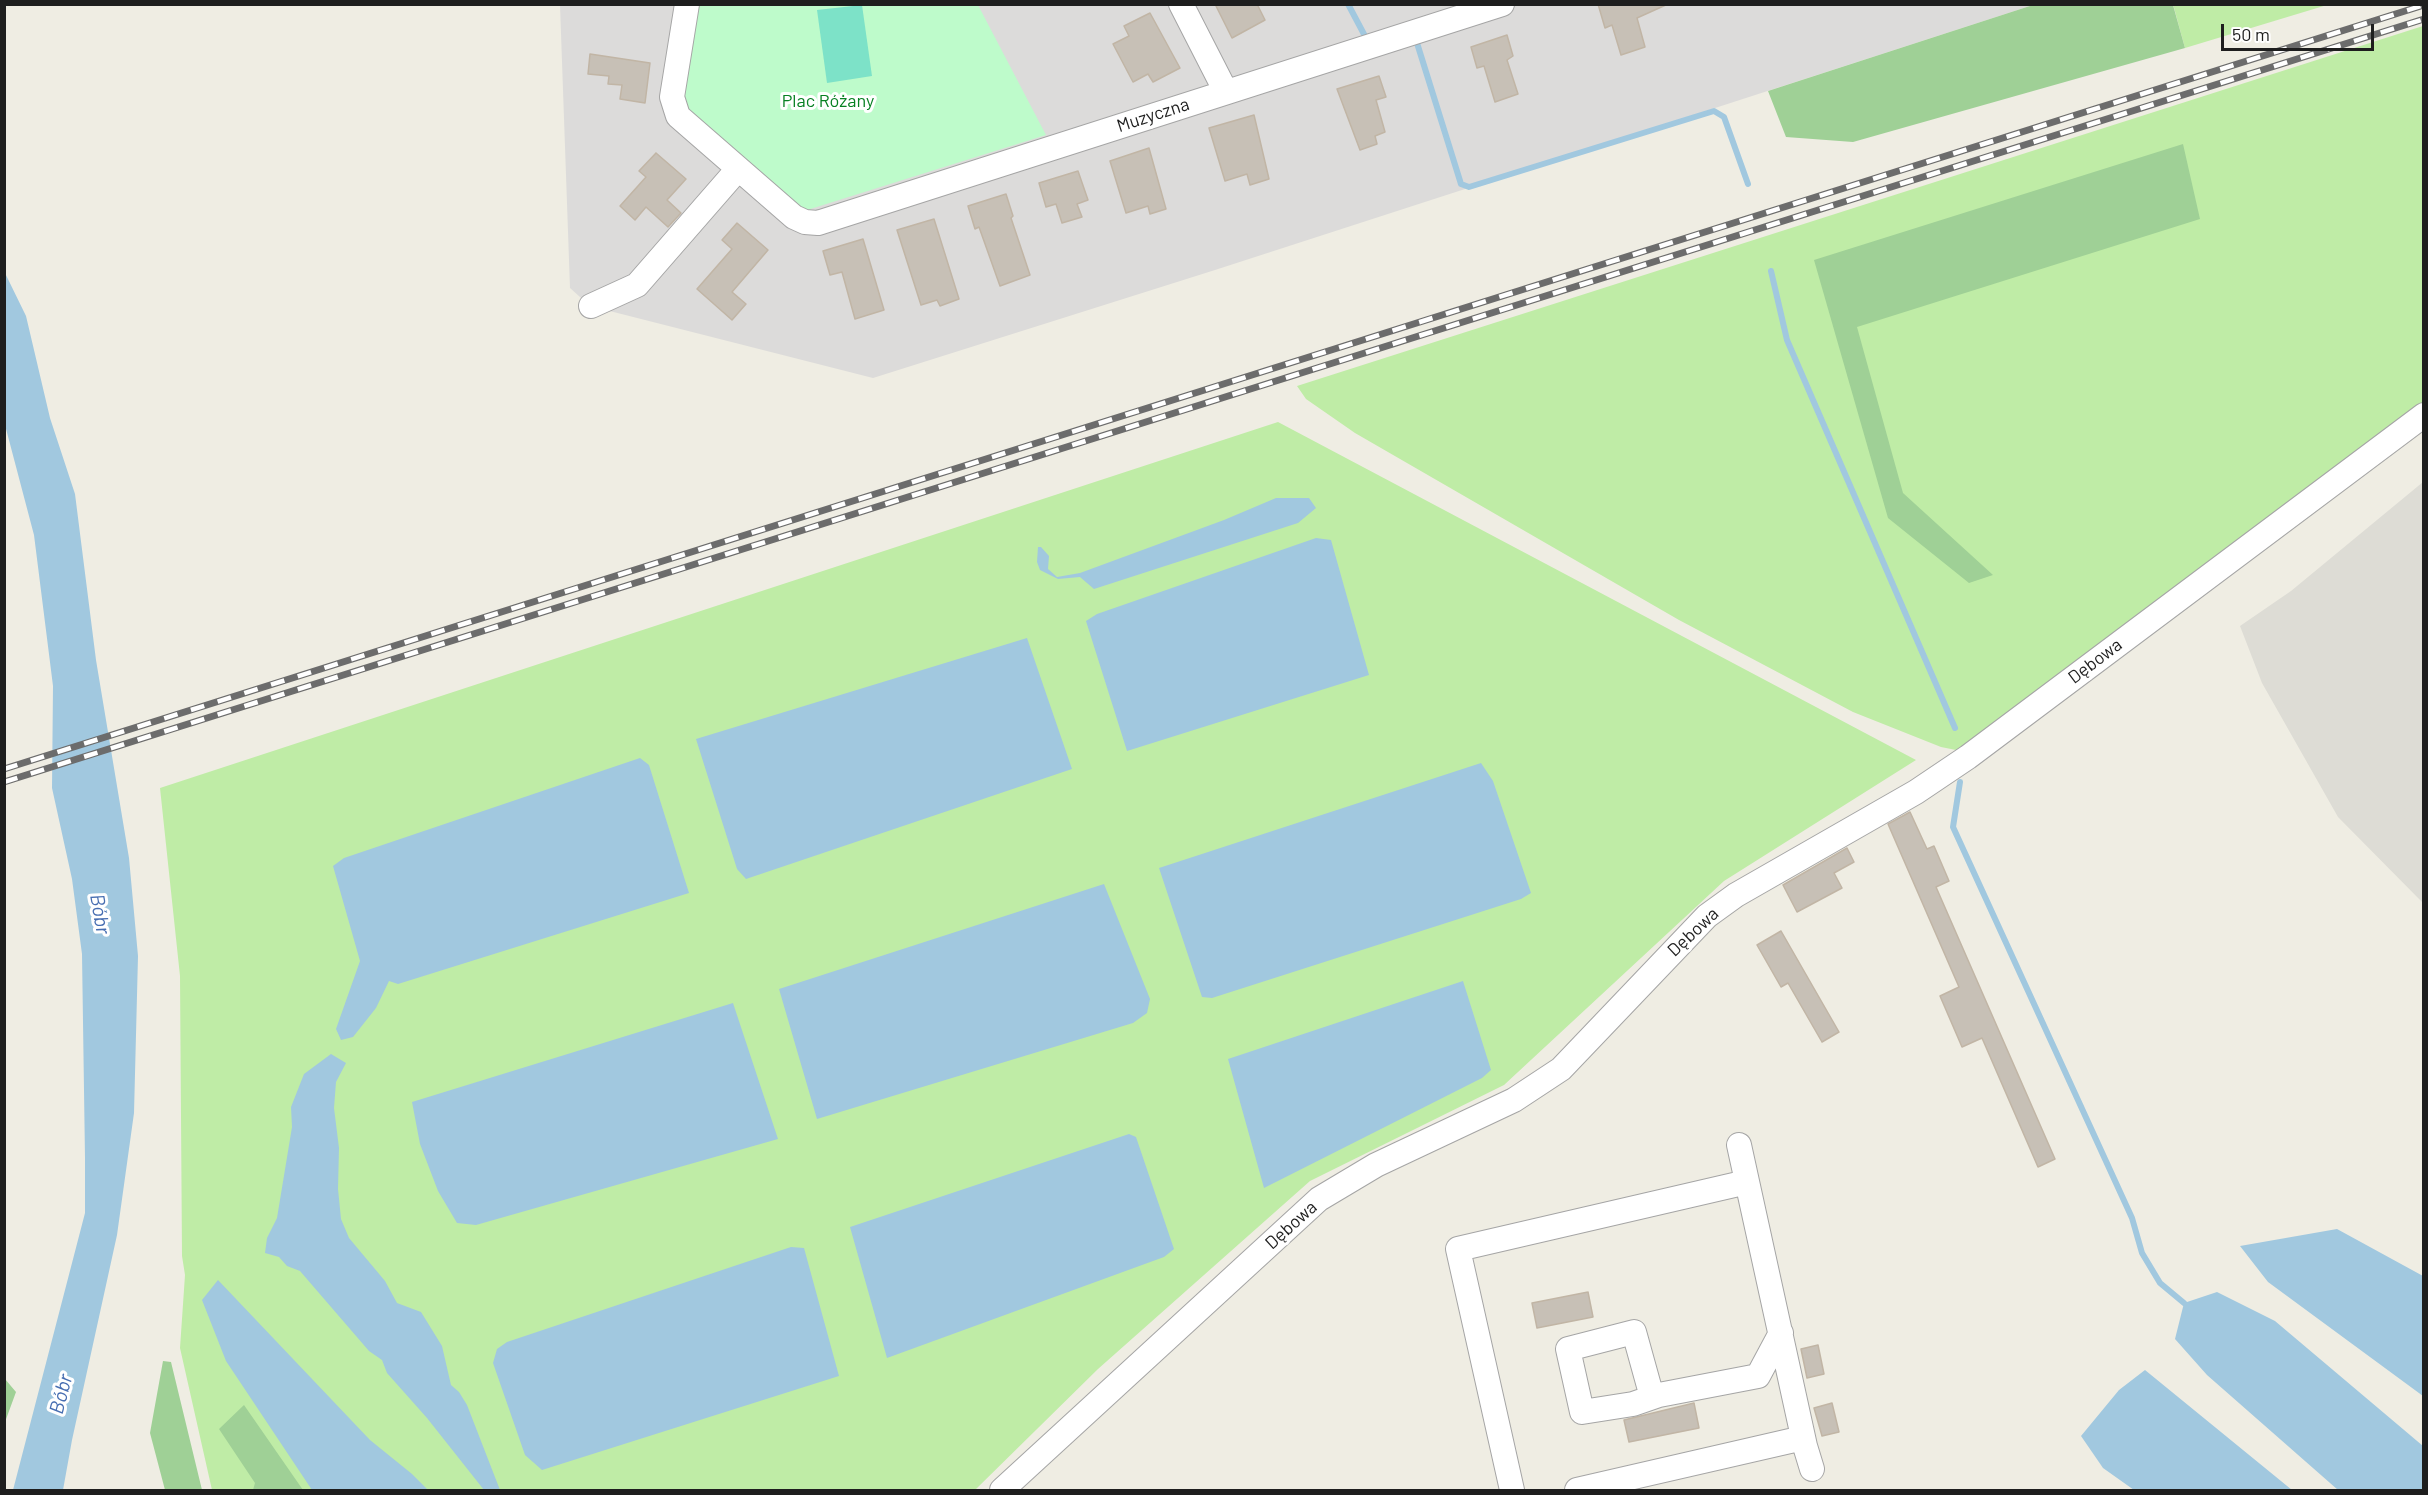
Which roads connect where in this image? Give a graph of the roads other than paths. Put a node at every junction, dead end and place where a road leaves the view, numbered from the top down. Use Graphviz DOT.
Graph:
graph roads {
  1 [pos="687,4"];
  2 [pos="1181,4"];
  3 [pos="1486,7"];
  4 [pos="1226,92"];
  5 [pos="738,169"];
  6 [pos="591,306"];
  7 [pos="2424,415"];
  8 [pos="1739,1145"];
  9 [pos="1748,1182"];
  10 [pos="1780,1333"];
  11 [pos="1758,1376"];
  12 [pos="1792,1386"];
  13 [pos="1652,1397"];
  14 [pos="1803,1438"];
  15 [pos="1812,1469"];
  16 [pos="1002,1491"];
  17 [pos="1512,1491"];
  18 [pos="1577,1491"];
  1 -- 5 [label="street"];
  2 -- 4 [label="street"];
  3 -- 4 [label="street, Muzyczna"];
  4 -- 5 [label="street, Muzyczna"];
  5 -- 6 [label="street"];
  7 -- 16 [label="street, Dębowa"];
  8 -- 9 [label="street"];
  9 -- 10 [label="street"];
  9 -- 17 [label="street"];
  10 -- 11 [label="street"];
  10 -- 12 [label="street"];
  11 -- 12 [label="street"];
  11 -- 13 [label="street"];
  12 -- 14 [label="street"];
  14 -- 15 [label="street"];
  14 -- 18 [label="street"];
}
